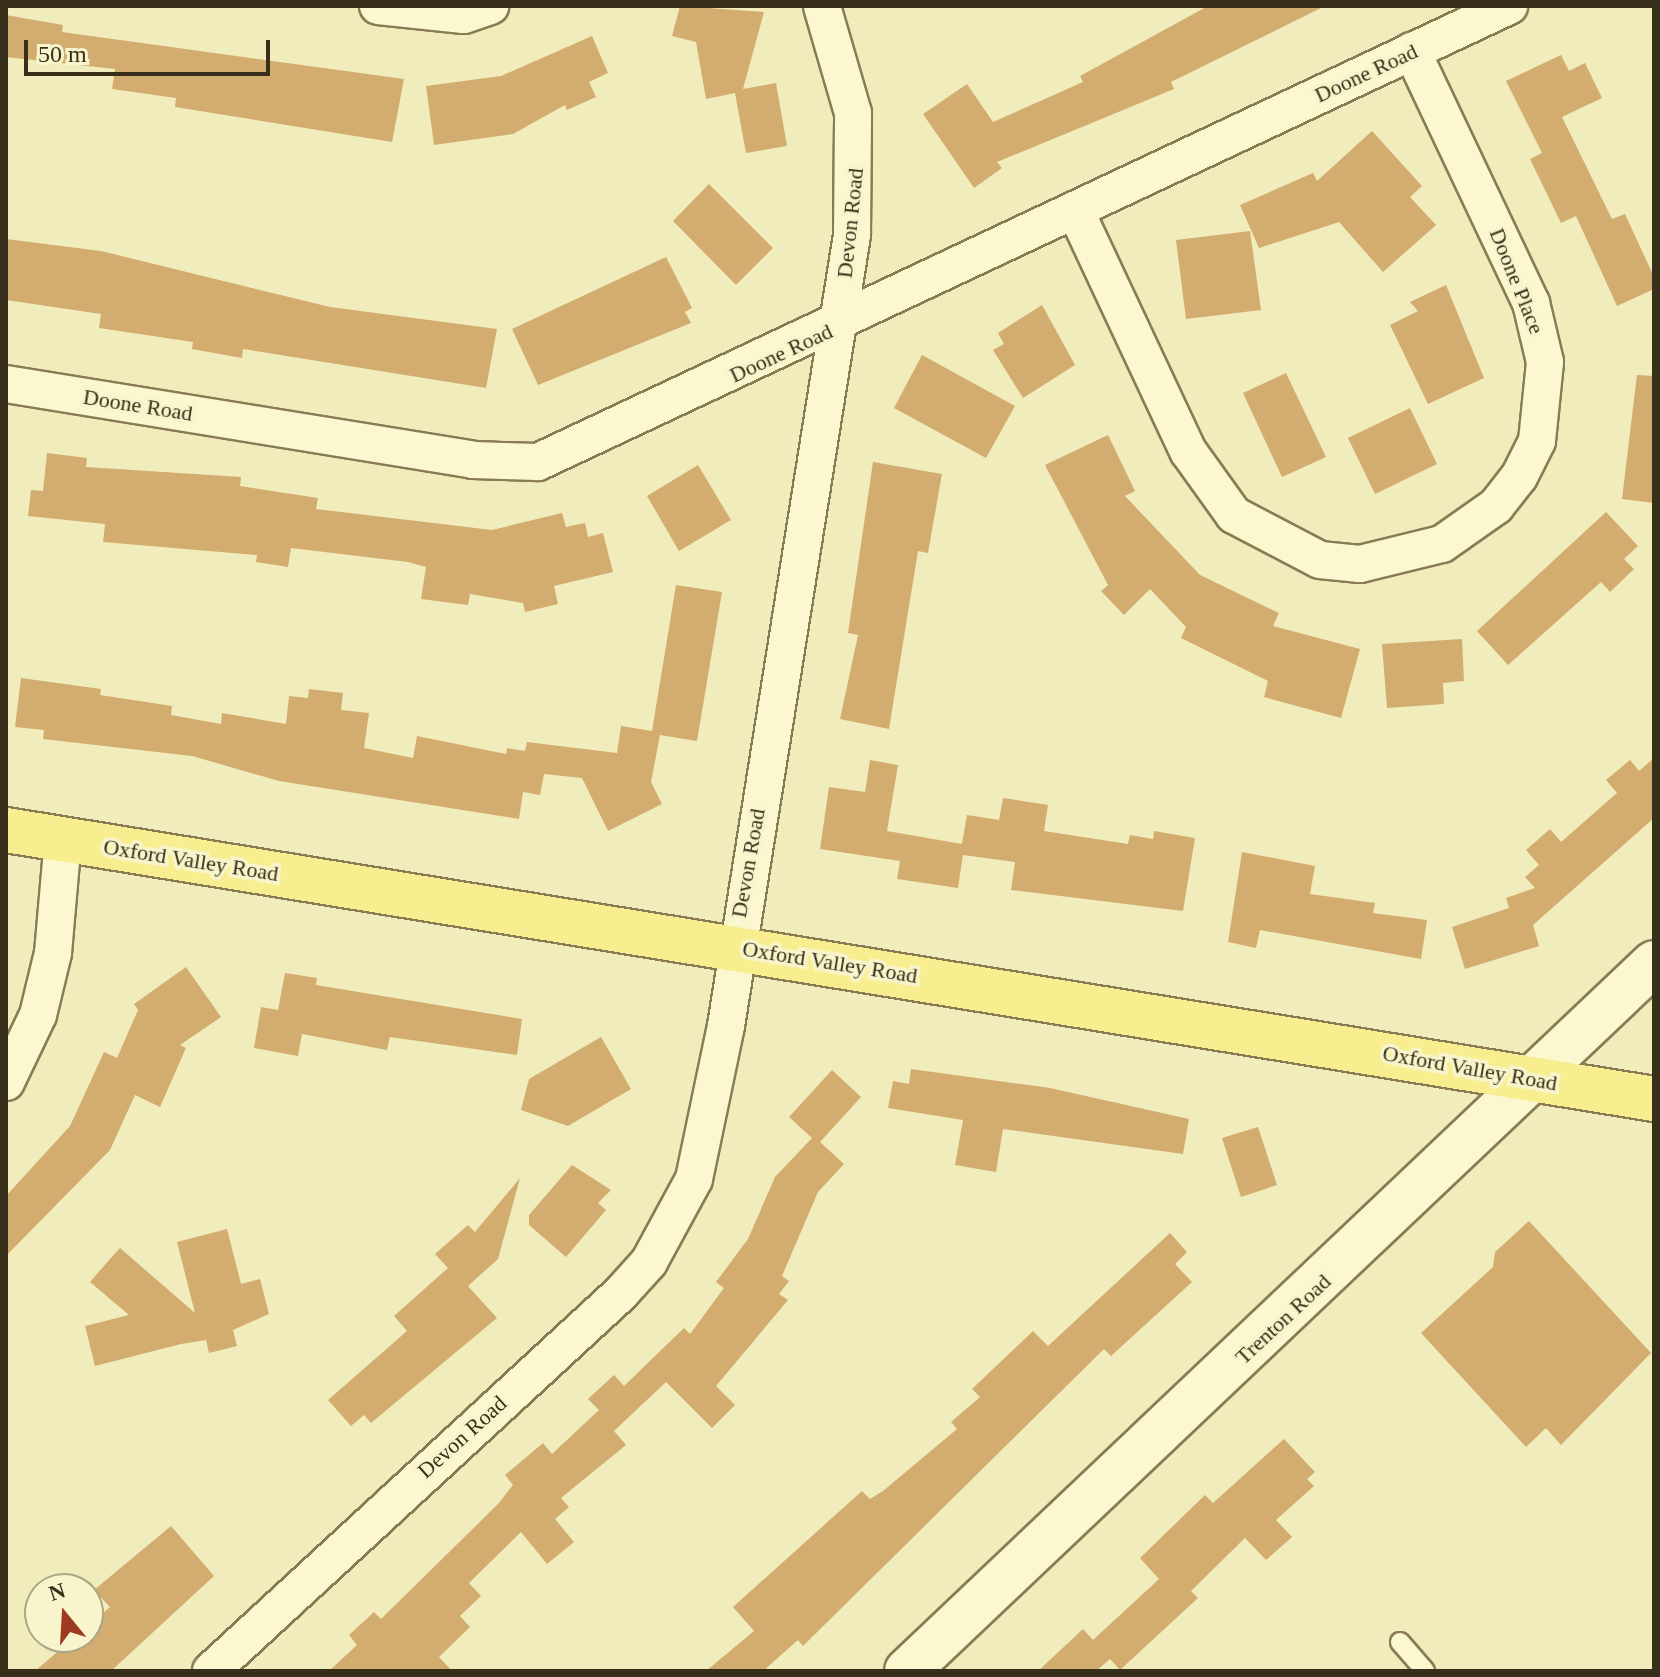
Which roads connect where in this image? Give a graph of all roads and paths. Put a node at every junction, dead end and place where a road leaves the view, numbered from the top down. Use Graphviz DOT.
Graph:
graph roads {
  1 [pos="378,6"];
  2 [pos="490,6"];
  3 [pos="822,6"];
  4 [pos="1509,6"];
  5 [pos="1412,51"];
  6 [pos="1076,212"];
  7 [pos="837,327"];
  8 [pos="6,384"];
  9 [pos="6,830"];
  10 [pos="63,839"];
  11 [pos="734,947"];
  12 [pos="1654,963"];
  13 [pos="1534,1080"];
  14 [pos="6,1082"];
  15 [pos="1654,1099"];
  16 [pos="1400,1642"];
  17 [pos="211,1671"];
  18 [pos="907,1671"];
  19 [pos="1425,1671"];
  1 -- 2 [label="street"];
  3 -- 7 [label="street, Devon Road"];
  4 -- 5 [label="street, Doone Road"];
  5 -- 6 [label="street, Doone Road"];
  5 -- 6 [label="street, Doone Place"];
  6 -- 7 [label="street, Doone Road"];
  7 -- 8 [label="street, Doone Road"];
  7 -- 11 [label="street, Devon Road"];
  9 -- 10 [label="main road, Oxford Valley Road"];
  10 -- 11 [label="main road, Oxford Valley Road"];
  10 -- 14 [label="street"];
  11 -- 13 [label="main road, Oxford Valley Road"];
  11 -- 17 [label="street, Devon Road"];
  12 -- 13 [label="main road, Trenton Road"];
  13 -- 15 [label="main road, Oxford Valley Road"];
  13 -- 18 [label="main road, Trenton Road"];
  16 -- 19 [label="lane"];
}
